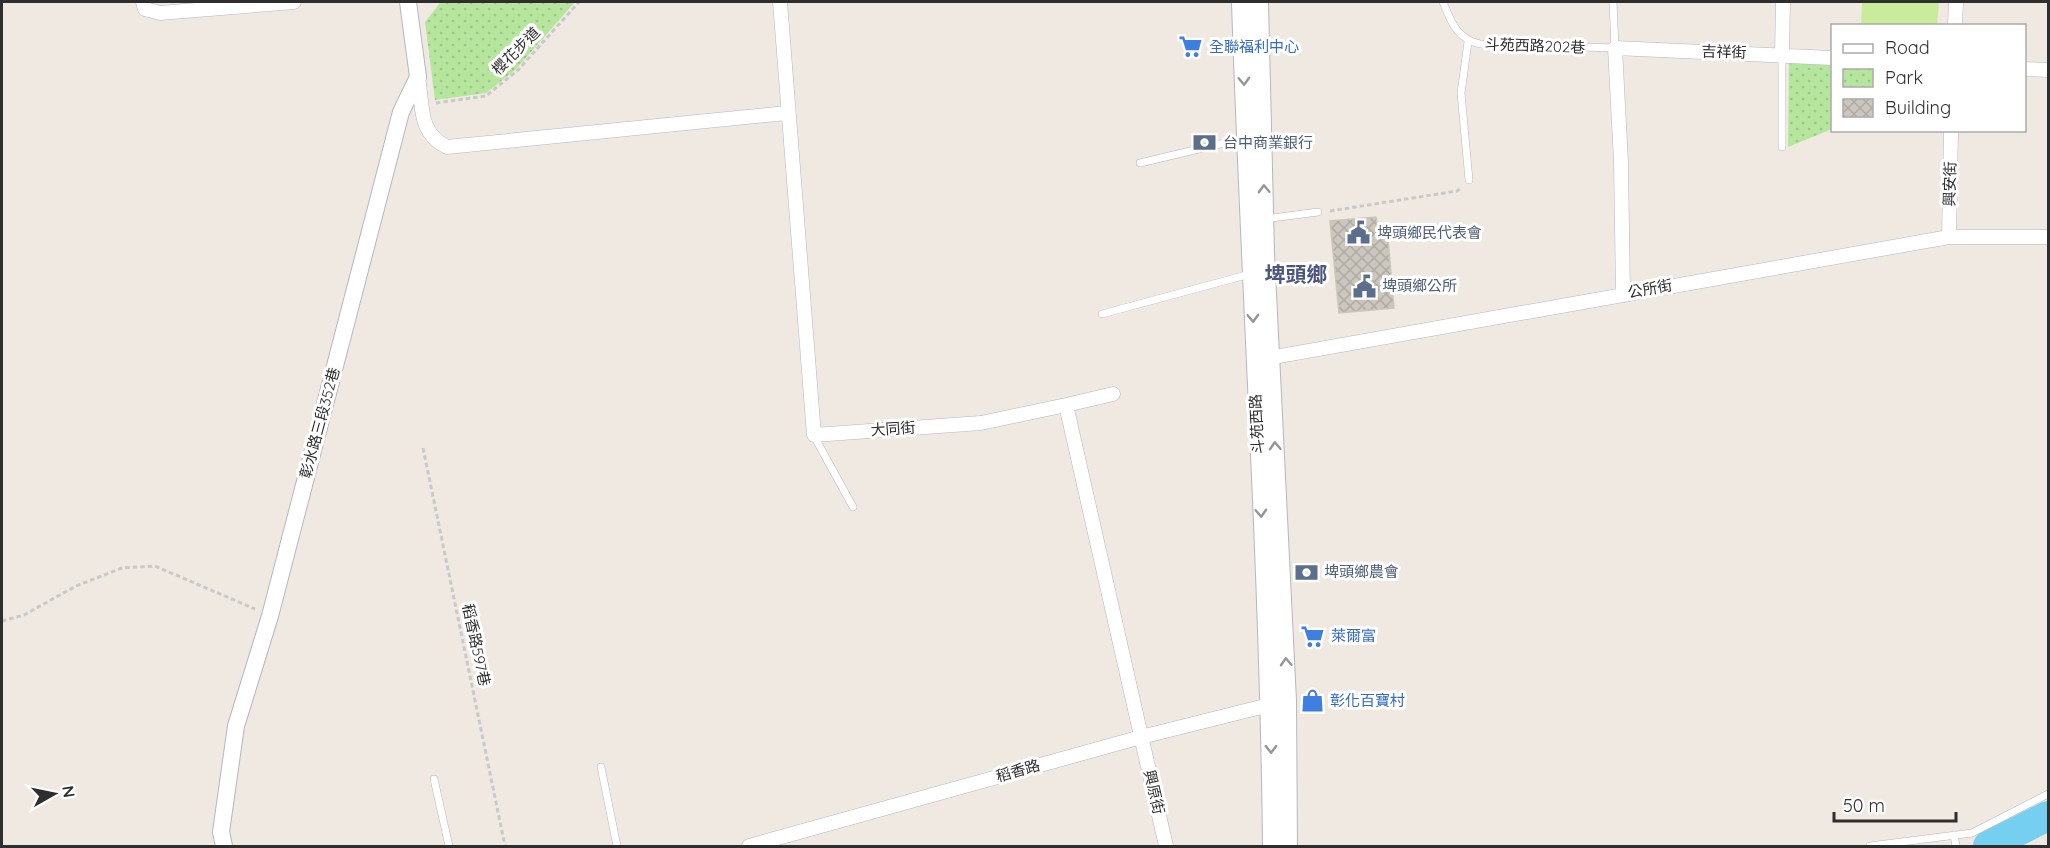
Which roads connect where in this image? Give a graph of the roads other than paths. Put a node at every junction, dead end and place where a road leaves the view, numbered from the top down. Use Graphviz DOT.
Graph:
graph roads {
  1 [pos="143,2"];
  2 [pos="294,2"];
  3 [pos="408,2"];
  4 [pos="780,2"];
  5 [pos="1241,2"];
  6 [pos="1259,2"];
  7 [pos="1443,2"];
  8 [pos="1613,2"];
  9 [pos="1783,2"];
  10 [pos="1956,2"];
  11 [pos="1955,24"];
  12 [pos="1468,42"];
  13 [pos="1615,48"];
  14 [pos="1782,54"];
  15 [pos="1831,58"];
  16 [pos="2026,69"];
  17 [pos="2049,70"];
  18 [pos="418,77"];
  19 [pos="787,113"];
  20 [pos="1951,132"];
  21 [pos="1245,138"];
  22 [pos="1782,147"];
  23 [pos="1140,163"];
  24 [pos="1469,180"];
  25 [pos="1318,212"];
  26 [pos="1256,218"];
  27 [pos="1949,237"];
  28 [pos="2049,237"];
  29 [pos="1251,274"];
  30 [pos="1623,294"];
  31 [pos="1102,314"];
  32 [pos="1262,359"];
  33 [pos="1113,394"];
  34 [pos="1065,405"];
  35 [pos="814,435"];
  36 [pos="853,507"];
  37 [pos="1279,703"];
  38 [pos="1141,737"];
  39 [pos="601,767"];
  40 [pos="434,778"];
  41 [pos="2049,794"];
  42 [pos="1954,835"];
  43 [pos="224,846"];
  44 [pos="449,846"];
  45 [pos="618,846"];
  46 [pos="750,846"];
  47 [pos="1166,846"];
  48 [pos="1272,846"];
  49 [pos="1288,846"];
  50 [pos="1870,846"];
  51 [pos="1956,846"];
  1 -- 2 [label="street"];
  3 -- 18 [label="street"];
  4 -- 19 [label="street"];
  5 -- 21 [label="main road, 斗苑西路, one-way"];
  26 -- 6 [label="main road, 斗苑西路, one-way"];
  7 -- 12 [label="lane, 斗苑西路202巷"];
  8 -- 13 [label="lane"];
  9 -- 14 [label="street"];
  10 -- 11 [label="street"];
  12 -- 13 [label="lane, 斗苑西路202巷"];
  12 -- 24 [label="lane"];
  13 -- 14 [label="street, 吉祥街"];
  13 -- 30 [label="street"];
  14 -- 15 [label="street, 吉祥街"];
  14 -- 22 [label="lane"];
  16 -- 17 [label="street"];
  18 -- 19 [label="street"];
  18 -- 43 [label="street, 彰水路三段352巷"];
  19 -- 35 [label="street"];
  20 -- 27 [label="street, 興安街"];
  21 -- 23 [label="lane"];
  21 -- 26 [label="main road, 斗苑西路"];
  25 -- 26 [label="lane"];
  26 -- 29 [label="main road, 斗苑西路"];
  26 -- 32 [label="main road, 斗苑西路"];
  27 -- 28 [label="street, 公所街"];
  27 -- 30 [label="street, 公所街"];
  29 -- 31 [label="lane"];
  29 -- 32 [label="main road, 斗苑西路, one-way"];
  30 -- 32 [label="street, 公所街"];
  32 -- 37 [label="main road, 斗苑西路"];
  33 -- 34 [label="street, 大同街"];
  34 -- 35 [label="street, 大同街"];
  34 -- 38 [label="street"];
  35 -- 36 [label="lane"];
  37 -- 38 [label="street, 稻香路"];
  37 -- 48 [label="main road, 斗苑西路, one-way"];
  37 -- 49 [label="main road, 斗苑西路"];
  38 -- 46 [label="street, 稻香路"];
  38 -- 47 [label="street, 興原街"];
  39 -- 45 [label="lane"];
  40 -- 44 [label="lane"];
  41 -- 42 [label="lane"];
  42 -- 50 [label="lane"];
  42 -- 51 [label="lane"];
}
